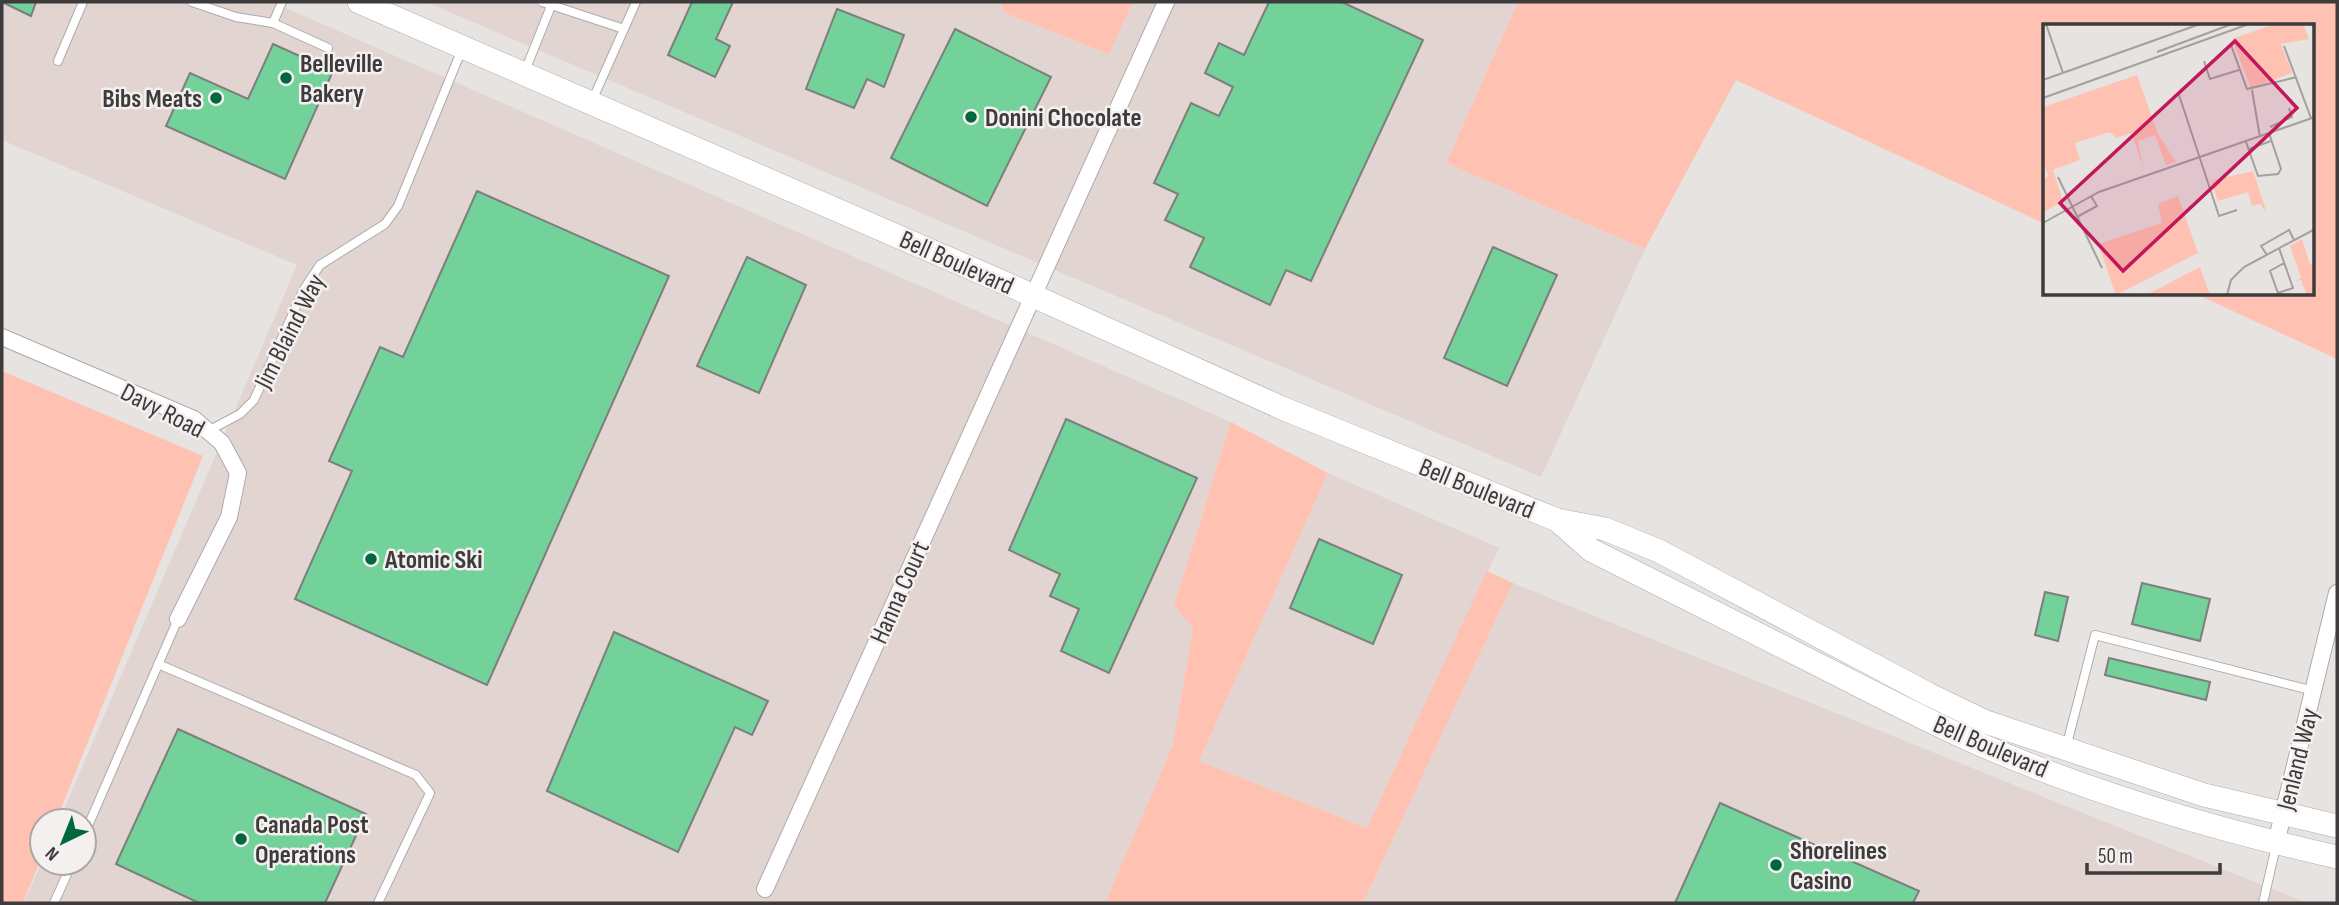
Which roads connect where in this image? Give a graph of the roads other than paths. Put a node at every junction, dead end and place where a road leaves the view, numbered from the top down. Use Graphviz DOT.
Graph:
graph roads {
  1 [pos="83,2"];
  2 [pos="192,2"];
  3 [pos="282,2"];
  4 [pos="542,2"];
  5 [pos="636,2"];
  6 [pos="1166,2"];
  7 [pos="369,4"];
  8 [pos="551,6"];
  9 [pos="273,23"];
  10 [pos="624,29"];
  11 [pos="463,46"];
  12 [pos="328,48"];
  13 [pos="58,61"];
  14 [pos="524,73"];
  15 [pos="592,103"];
  16 [pos="1032,295"];
  17 [pos="2,337"];
  18 [pos="208,431"];
  19 [pos="1557,520"];
  20 [pos="2337,593"];
  21 [pos="178,619"];
  22 [pos="158,664"];
  23 [pos="2314,691"];
  24 [pos="2066,751"];
  25 [pos="96,807"];
  26 [pos="2283,814"];
  27 [pos="2337,826"];
  28 [pos="2276,843"];
  29 [pos="2337,857"];
  30 [pos="66,877"];
  31 [pos="765,889"];
  32 [pos="54,903"];
  33 [pos="378,903"];
  34 [pos="2263,903"];
  1 -- 13 [label="lane"];
  2 -- 9 [label="lane"];
  3 -- 9 [label="lane"];
  4 -- 8 [label="lane"];
  5 -- 10 [label="lane"];
  6 -- 16 [label="street, Hanna Court"];
  7 -- 11 [label="main road, Bell Boulevard"];
  8 -- 10 [label="lane"];
  8 -- 14 [label="lane"];
  9 -- 12 [label="lane"];
  10 -- 15 [label="lane"];
  11 -- 14 [label="main road, Bell Boulevard"];
  11 -- 18 [label="lane, Jim Blaind Way"];
  14 -- 15 [label="main road, Bell Boulevard"];
  15 -- 16 [label="main road, Bell Boulevard"];
  16 -- 19 [label="main road, Bell Boulevard"];
  16 -- 31 [label="street, Hanna Court"];
  17 -- 18 [label="street, Davy Road"];
  18 -- 21 [label="street, Davy Road"];
  19 -- 24 [label="main road, Bell Boulevard"];
  19 -- 28 [label="main road, Bell Boulevard"];
  20 -- 23 [label="street, Jenland Way"];
  21 -- 22 [label="lane"];
  22 -- 25 [label="lane"];
  22 -- 33 [label="lane"];
  23 -- 24 [label="lane"];
  23 -- 26 [label="street, Jenland Way"];
  24 -- 26 [label="main road, Bell Boulevard"];
  26 -- 27 [label="main road, Bell Boulevard"];
  26 -- 28 [label="street, Jenland Way"];
  28 -- 29 [label="main road, Bell Boulevard"];
  28 -- 34 [label="lane"];
  30 -- 32 [label="lane"];
}
